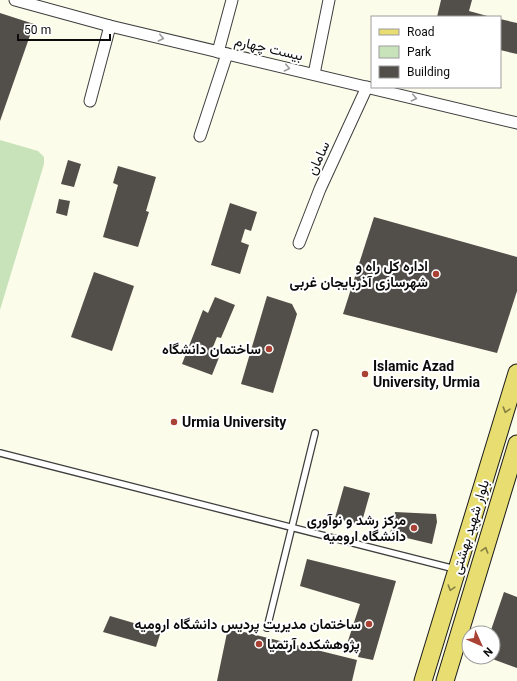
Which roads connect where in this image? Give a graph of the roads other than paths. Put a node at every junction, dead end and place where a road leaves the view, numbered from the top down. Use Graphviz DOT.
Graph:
graph roads {
  1 [pos="15,0"];
  2 [pos="232,0"];
  3 [pos="329,0"];
  4 [pos="110,26"];
  5 [pos="223,53"];
  6 [pos="314,74"];
  7 [pos="367,87"];
  8 [pos="371,88"];
  9 [pos="371,88"];
  10 [pos="90,101"];
  11 [pos="517,123"];
  12 [pos="200,136"];
  13 [pos="299,244"];
  14 [pos="517,373"];
  15 [pos="315,433"];
  16 [pos="517,444"];
  17 [pos="0,453"];
  18 [pos="292,529"];
  19 [pos="457,570"];
  20 [pos="268,628"];
  21 [pos="448,677"];
  22 [pos="423,681"];
  1 -- 4 [label="street, بیست چهارم"];
  2 -- 5 [label="street"];
  3 -- 6 [label="street"];
  4 -- 5 [label="street, بیست چهارم, one-way"];
  4 -- 10 [label="street"];
  5 -- 6 [label="street, بیست چهارم, one-way"];
  5 -- 12 [label="street"];
  6 -- 7 [label="street, بیست چهارم"];
  7 -- 8 [label="street, بیست چهارم, one-way"];
  7 -- 13 [label="street, سامان"];
  9 -- 11 [label="street, بیست چهارم, one-way"];
  14 -- 19 [label="main road, بلوار شهید بهشتی, one-way"];
  15 -- 18 [label="lane"];
  21 -- 16 [label="main road, بلوار شهید بهشتی, one-way"];
  17 -- 18 [label="lane"];
  18 -- 19 [label="lane"];
  18 -- 20 [label="lane"];
  19 -- 22 [label="main road, بلوار شهید بهشتی, one-way"];
}
